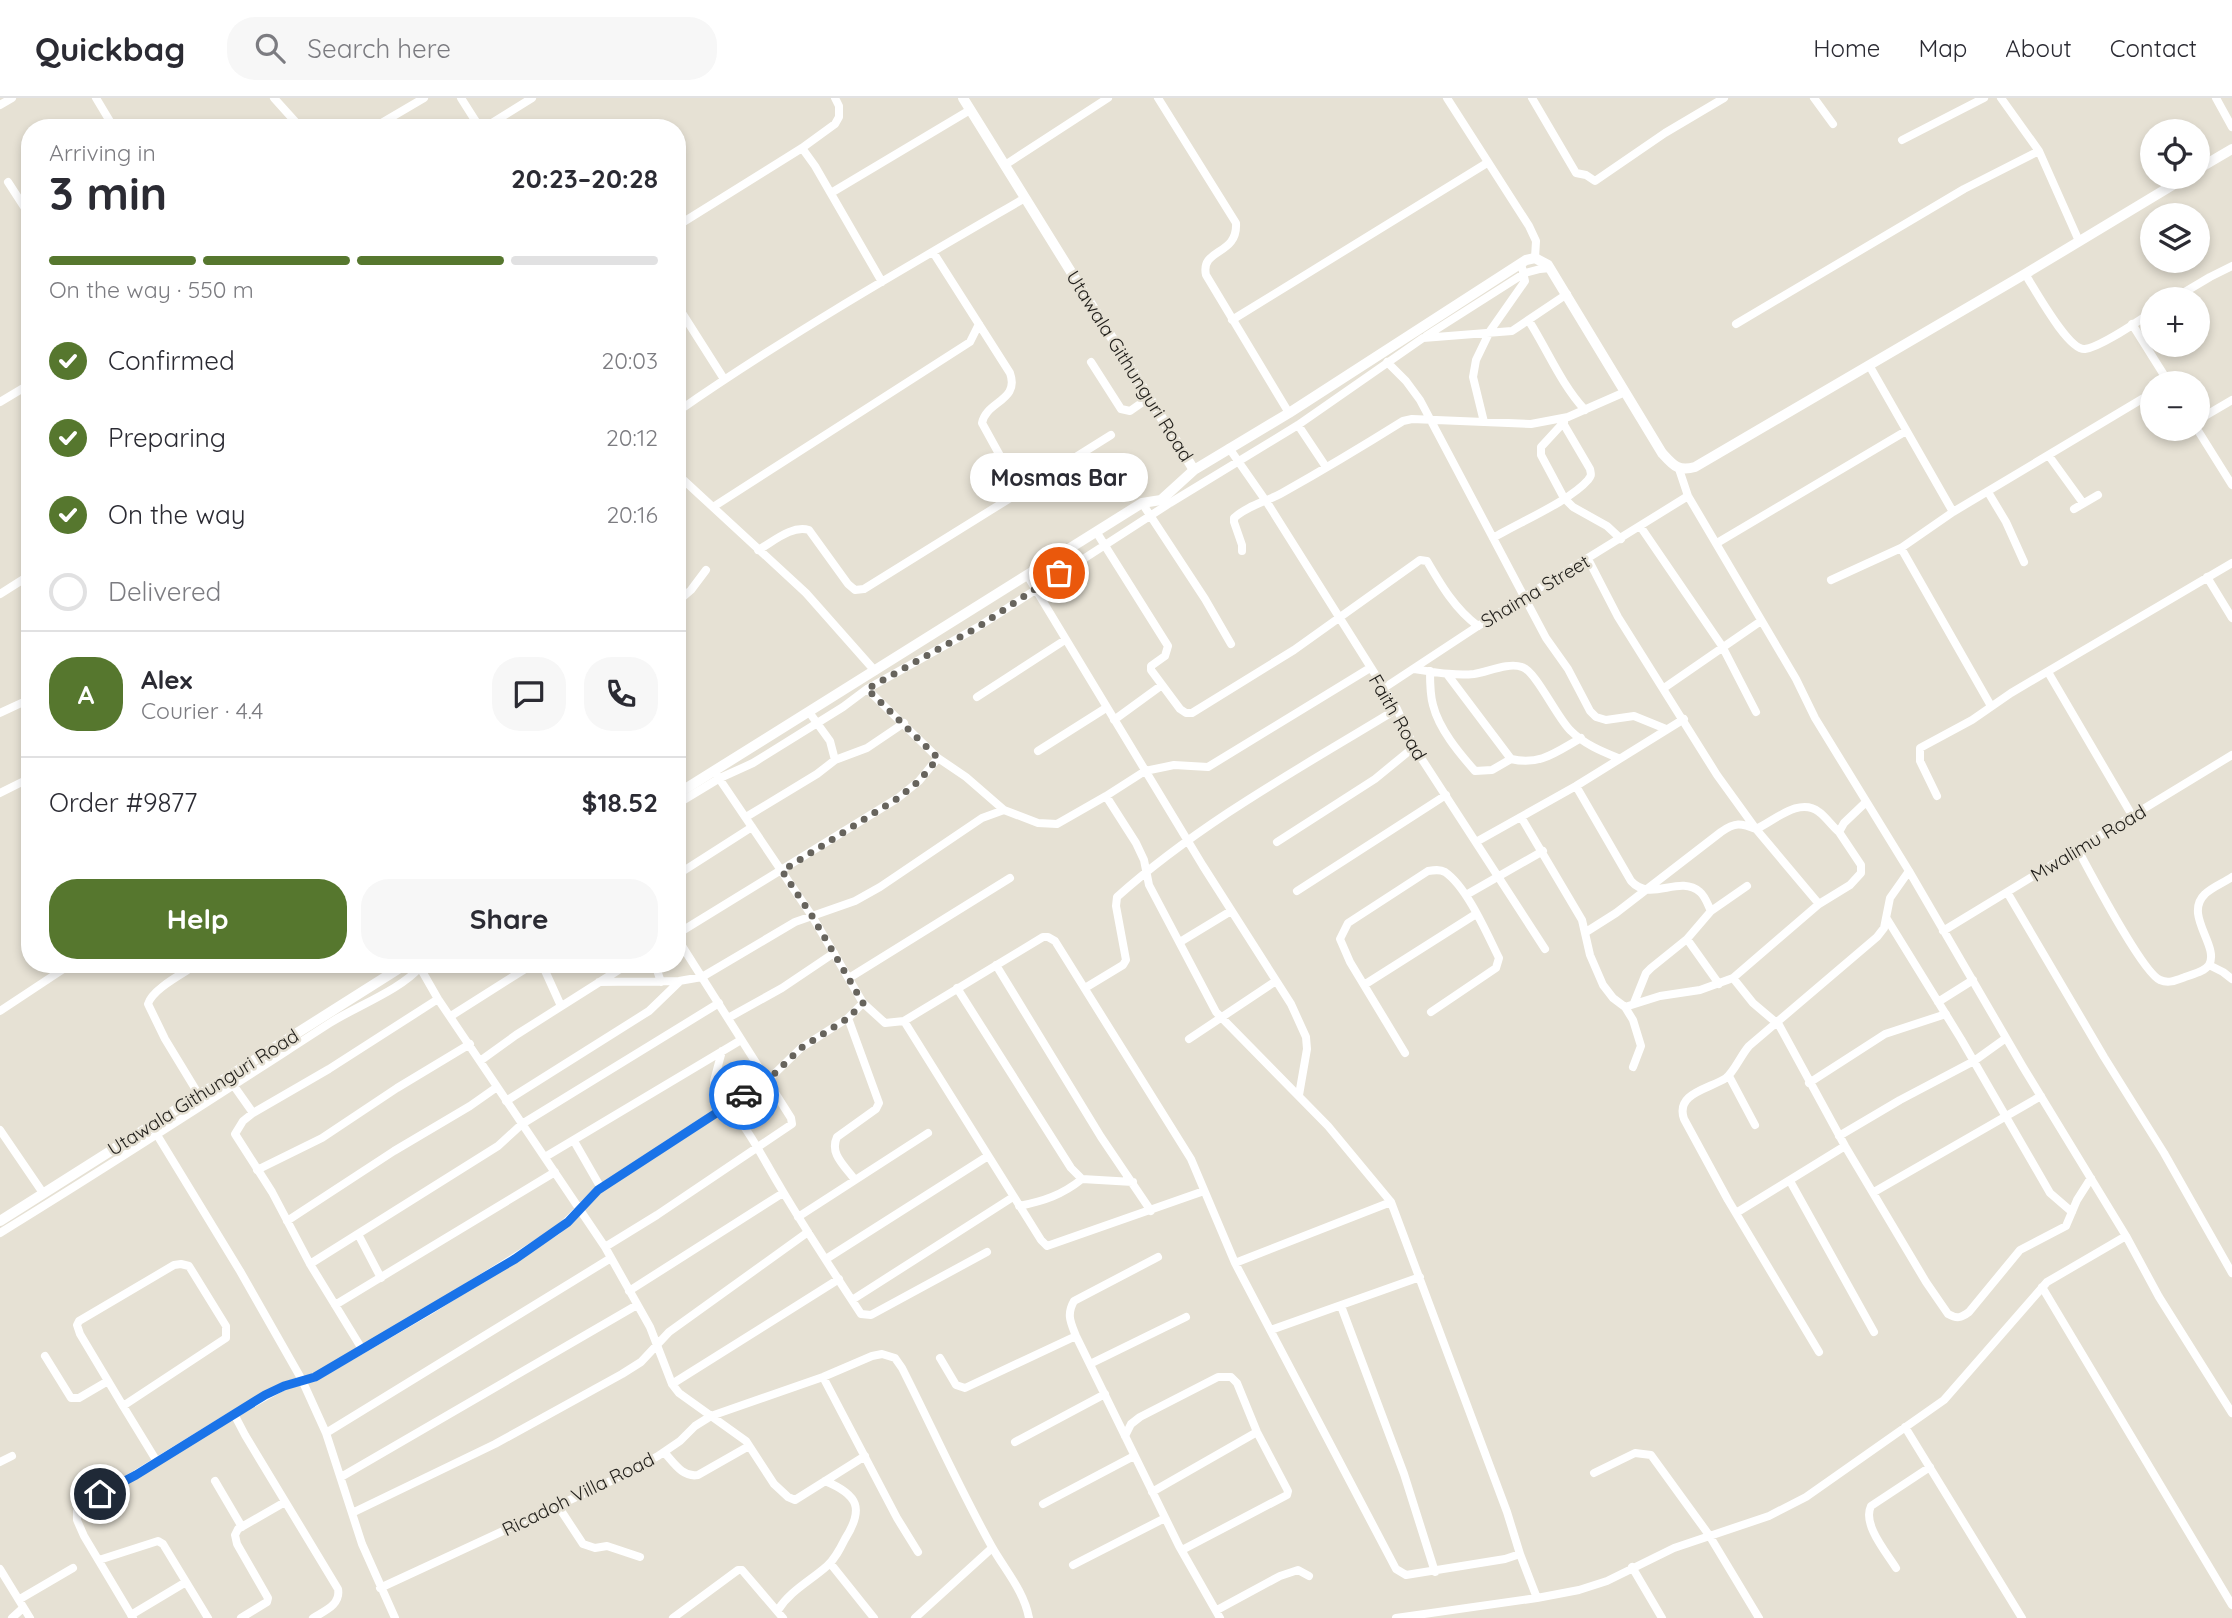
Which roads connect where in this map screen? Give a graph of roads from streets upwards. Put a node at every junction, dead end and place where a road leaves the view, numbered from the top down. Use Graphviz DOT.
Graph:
graph roads {
  1 [pos="12,98"];
  2 [pos="96,98"];
  3 [pos="274,98"];
  4 [pos="424,98"];
  5 [pos="461,98"];
  6 [pos="532,98"];
  7 [pos="835,98"];
  8 [pos="963,98"];
  9 [pos="1108,98"];
  10 [pos="1158,98"];
  11 [pos="1447,98"];
  12 [pos="1532,98"];
  13 [pos="1724,98"];
  14 [pos="1814,98"];
  15 [pos="1984,98"];
  16 [pos="2001,98"];
  17 [pos="2216,98"];
  18 [pos="0,105"];
  19 [pos="970,110"];
  20 [pos="109,119"];
  21 [pos="293,119"];
  22 [pos="388,119"];
  23 [pos="476,119"];
  24 [pos="497,119"];
  25 [pos="1833,124"];
  26 [pos="2232,127"];
  27 [pos="1902,140"];
  28 [pos="802,148"];
  29 [pos="2232,149"];
  30 [pos="2039,151"];
  31 [pos="2210,162"];
  32 [pos="1488,163"];
  33 [pos="1005,165"];
  34 [pos="8,183"];
  35 [pos="2166,189"];
  36 [pos="831,193"];
  37 [pos="1026,198"];
  38 [pos="21,202"];
  39 [pos="686,220"];
  40 [pos="2079,242"];
  41 [pos="933,252"];
  42 [pos="1535,258"];
  43 [pos="2232,266"];
  44 [pos="1523,268"];
  45 [pos="1550,268"];
  46 [pos="2025,274"];
  47 [pos="881,282"];
  48 [pos="2192,287"];
  49 [pos="1567,294"];
  50 [pos="686,319"];
  51 [pos="2140,319"];
  52 [pos="1232,320"];
  53 [pos="1529,321"];
  54 [pos="979,324"];
  55 [pos="1735,324"];
  56 [pos="2132,324"];
  57 [pos="1490,331"];
  58 [pos="1423,338"];
  59 [pos="1091,362"];
  60 [pos="1387,362"];
  61 [pos="1869,365"];
  62 [pos="2161,371"];
  63 [pos="724,379"];
  64 [pos="21,389"];
  65 [pos="1625,392"];
  66 [pos="1150,397"];
  67 [pos="2140,400"];
  68 [pos="2232,400"];
  69 [pos="0,402"];
  70 [pos="686,406"];
  71 [pos="1585,410"];
  72 [pos="1289,413"];
  73 [pos="2210,414"];
  74 [pos="1429,419"];
  75 [pos="1565,420"];
  76 [pos="1483,422"];
  77 [pos="1298,425"];
  78 [pos="1906,431"];
  79 [pos="1111,435"];
  80 [pos="2204,441"];
  81 [pos="1229,448"];
  82 [pos="2049,456"];
  83 [pos="1239,463"];
  84 [pos="1326,467"];
  85 [pos="1679,469"];
  86 [pos="1195,470"];
  87 [pos="686,482"];
  88 [pos="2232,485"];
  89 [pos="1020,492"];
  90 [pos="1988,492"];
  91 [pos="2098,495"];
  92 [pos="1688,496"];
  93 [pos="1564,498"];
  94 [pos="1265,500"];
  95 [pos="1142,503"];
  96 [pos="2083,503"];
  97 [pos="713,507"];
  98 [pos="2074,509"];
  99 [pos="1953,512"];
  100 [pos="1150,516"];
  101 [pos="1640,526"];
  102 [pos="1097,533"];
  103 [pos="1493,538"];
  104 [pos="1621,538"];
  105 [pos="1717,543"];
  106 [pos="1105,545"];
  107 [pos="1902,548"];
  108 [pos="758,550"];
  109 [pos="1242,551"];
  110 [pos="1588,559"];
  111 [pos="2024,562"];
  112 [pos="2232,563"];
  113 [pos="706,570"];
  114 [pos="1027,575"];
  115 [pos="2207,577"];
  116 [pos="1831,580"];
  117 [pos="21,581"];
  118 [pos="1036,588"];
  119 [pos="0,594"];
  120 [pos="686,594"];
  121 [pos="1525,597"];
  122 [pos="1338,618"];
  123 [pos="2232,618"];
  124 [pos="1761,621"];
  125 [pos="1478,626"];
  126 [pos="1065,640"];
  127 [pos="1231,644"];
  128 [pos="1722,646"];
  129 [pos="1370,668"];
  130 [pos="1415,669"];
  131 [pos="875,671"];
  132 [pos="1430,671"];
  133 [pos="2048,672"];
  134 [pos="1447,674"];
  135 [pos="1161,685"];
  136 [pos="1384,688"];
  137 [pos="1664,688"];
  138 [pos="867,689"];
  139 [pos="851,693"];
  140 [pos="978,697"];
  141 [pos="21,703"];
  142 [pos="1992,706"];
  143 [pos="1106,708"];
  144 [pos="1397,709"];
  145 [pos="809,712"];
  146 [pos="1756,712"];
  147 [pos="0,713"];
  148 [pos="1684,719"];
  149 [pos="1114,720"];
  150 [pos="818,722"];
  151 [pos="904,723"];
  152 [pos="1666,729"];
  153 [pos="1581,738"];
  154 [pos="1414,747"];
  155 [pos="1038,751"];
  156 [pos="2232,755"];
  157 [pos="938,758"];
  158 [pos="1618,758"];
  159 [pos="1511,759"];
  160 [pos="835,761"];
  161 [pos="1145,771"];
  162 [pos="717,774"];
  163 [pos="21,782"];
  164 [pos="1576,786"];
  165 [pos="686,790"];
  166 [pos="0,793"];
  167 [pos="1446,795"];
  168 [pos="1106,796"];
  169 [pos="1937,796"];
  170 [pos="686,797"];
  171 [pos="1866,802"];
  172 [pos="1004,810"];
  173 [pos="746,817"];
  174 [pos="1521,817"];
  175 [pos="2133,817"];
  176 [pos="752,827"];
  177 [pos="1756,829"];
  178 [pos="1839,832"];
  179 [pos="1188,841"];
  180 [pos="1277,842"];
  181 [pos="1476,842"];
  182 [pos="2078,850"];
  183 [pos="1543,851"];
  184 [pos="686,869"];
  185 [pos="1146,870"];
  186 [pos="782,871"];
  187 [pos="1909,871"];
  188 [pos="1499,876"];
  189 [pos="1010,877"];
  190 [pos="2232,877"];
  191 [pos="1747,886"];
  192 [pos="1643,890"];
  193 [pos="1297,891"];
  194 [pos="2007,892"];
  195 [pos="1466,895"];
  196 [pos="1819,904"];
  197 [pos="1231,911"];
  198 [pos="1711,911"];
  199 [pos="1476,914"];
  200 [pos="812,916"];
  201 [pos="1887,919"];
  202 [pos="686,930"];
  203 [pos="1943,931"];
  204 [pos="1586,932"];
  205 [pos="1687,939"];
  206 [pos="1180,942"];
  207 [pos="1545,949"];
  208 [pos="686,951"];
  209 [pos="834,953"];
  210 [pos="996,965"];
  211 [pos="2208,965"];
  212 [pos="57,973"];
  213 [pos="184,973"];
  214 [pos="390,973"];
  215 [pos="412,973"];
  216 [pos="424,973"];
  217 [pos="519,973"];
  218 [pos="546,973"];
  219 [pos="614,973"];
  220 [pos="658,973"];
  221 [pos="2230,976"];
  222 [pos="702,977"];
  223 [pos="849,978"];
  224 [pos="1733,978"];
  225 [pos="1973,980"];
  226 [pos="1276,981"];
  227 [pos="599,982"];
  228 [pos="661,982"];
  229 [pos="679,982"];
  230 [pos="1719,984"];
  231 [pos="1364,985"];
  232 [pos="957,988"];
  233 [pos="1085,988"];
  234 [pos="438,999"];
  235 [pos="1938,1002"];
  236 [pos="719,1003"];
  237 [pos="863,1003"];
  238 [pos="1634,1003"];
  239 [pos="561,1006"];
  240 [pos="1625,1007"];
  241 [pos="0,1011"];
  242 [pos="1431,1012"];
  243 [pos="1945,1014"];
  244 [pos="451,1016"];
  245 [pos="1220,1017"];
  246 [pos="728,1018"];
  247 [pos="848,1018"];
  248 [pos="904,1021"];
  249 [pos="1776,1022"];
  250 [pos="2006,1038"];
  251 [pos="1189,1039"];
  252 [pos="741,1040"];
  253 [pos="470,1045"];
  254 [pos="722,1051"];
  255 [pos="1405,1054"];
  256 [pos="480,1061"];
  257 [pos="1974,1061"];
  258 [pos="1633,1067"];
  259 [pos="1729,1076"];
  260 [pos="769,1079"];
  261 [pos="1809,1083"];
  262 [pos="234,1086"];
  263 [pos="497,1087"];
  264 [pos="199,1095"];
  265 [pos="1299,1095"];
  266 [pos="2041,1096"];
  267 [pos="506,1101"];
  268 [pos="728,1105"];
  269 [pos="253,1113"];
  270 [pos="2006,1117"];
  271 [pos="522,1124"];
  272 [pos="1755,1125"];
  273 [pos="0,1130"];
  274 [pos="154,1130"];
  275 [pos="928,1133"];
  276 [pos="1839,1136"];
  277 [pos="574,1141"];
  278 [pos="1845,1146"];
  279 [pos="757,1149"];
  280 [pos="988,1156"];
  281 [pos="545,1157"];
  282 [pos="257,1170"];
  283 [pos="555,1172"];
  284 [pos="2091,1178"];
  285 [pos="1082,1179"];
  286 [pos="855,1180"];
  287 [pos="1790,1181"];
  288 [pos="1133,1182"];
  289 [pos="601,1188"];
  290 [pos="1204,1191"];
  291 [pos="1874,1192"];
  292 [pos="783,1193"];
  293 [pos="43,1194"];
  294 [pos="1013,1197"];
  295 [pos="1391,1202"];
  296 [pos="1019,1206"];
  297 [pos="581,1209"];
  298 [pos="1151,1211"];
  299 [pos="2072,1212"];
  300 [pos="1736,1213"];
  301 [pos="798,1217"];
  302 [pos="0,1220"];
  303 [pos="287,1221"];
  304 [pos="807,1232"];
  305 [pos="0,1233"];
  306 [pos="358,1234"];
  307 [pos="2126,1236"];
  308 [pos="605,1247"];
  309 [pos="986,1252"];
  310 [pos="1158,1257"];
  311 [pos="611,1258"];
  312 [pos="826,1259"];
  313 [pos="1235,1263"];
  314 [pos="310,1264"];
  315 [pos="2232,1273"];
  316 [pos="1420,1277"];
  317 [pos="381,1278"];
  318 [pos="839,1279"];
  319 [pos="2042,1287"];
  320 [pos="629,1291"];
  321 [pos="852,1300"];
  322 [pos="335,1305"];
  323 [pos="638,1305"];
  324 [pos="1340,1306"];
  325 [pos="1186,1317"];
  326 [pos="1270,1331"];
  327 [pos="1874,1332"];
  328 [pos="1076,1336"];
  329 [pos="657,1344"];
  330 [pos="362,1349"];
  331 [pos="1819,1352"];
  332 [pos="46,1356"];
  333 [pos="940,1358"];
  334 [pos="1090,1364"];
  335 [pos="823,1377"];
  336 [pos="302,1380"];
  337 [pos="108,1381"];
  338 [pos="672,1384"];
  339 [pos="1105,1394"];
  340 [pos="123,1406"];
  341 [pos="2232,1413"];
  342 [pos="234,1414"];
  343 [pos="711,1416"];
  344 [pos="1905,1427"];
  345 [pos="1256,1432"];
  346 [pos="326,1433"];
  347 [pos="1125,1436"];
  348 [pos="1015,1442"];
  349 [pos="749,1446"];
  350 [pos="664,1452"];
  351 [pos="12,1456"];
  352 [pos="865,1456"];
  353 [pos="1134,1456"];
  354 [pos="156,1460"];
  355 [pos="0,1462"];
  356 [pos="1930,1467"];
  357 [pos="1594,1473"];
  358 [pos="341,1477"];
  359 [pos="215,1481"];
  360 [pos="825,1481"];
  361 [pos="1152,1492"];
  362 [pos="285,1502"];
  363 [pos="1043,1504"];
  364 [pos="558,1506"];
  365 [pos="352,1513"];
  366 [pos="1165,1518"];
  367 [pos="242,1527"];
  368 [pos="1709,1535"];
  369 [pos="992,1548"];
  370 [pos="1182,1550"];
  371 [pos="918,1552"];
  372 [pos="1520,1554"];
  373 [pos="640,1557"];
  374 [pos="99,1560"];
  375 [pos="830,1563"];
  376 [pos="1073,1565"];
  377 [pos="1632,1567"];
  378 [pos="1896,1568"];
  379 [pos="0,1569"];
  380 [pos="73,1569"];
  381 [pos="1435,1572"];
  382 [pos="1309,1576"];
  383 [pos="186,1582"];
  384 [pos="380,1588"];
  385 [pos="2229,1592"];
  386 [pos="1537,1598"];
  387 [pos="20,1599"];
  388 [pos="2232,1605"];
  389 [pos="23,1608"];
  390 [pos="780,1614"];
  391 [pos="1219,1614"];
  392 [pos="132,1616"];
  393 [pos="1754,1616"];
  394 [pos="12,1618"];
  395 [pos="30,1618"];
  396 [pos="208,1618"];
  397 [pos="241,1618"];
  398 [pos="313,1618"];
  399 [pos="396,1618"];
  400 [pos="673,1618"];
  401 [pos="874,1618"];
  402 [pos="915,1618"];
  403 [pos="1029,1618"];
  404 [pos="1396,1618"];
  405 [pos="1662,1618"];
  406 [pos="2022,1618"];
  1 -- 18 [label="street"];
  2 -- 20 [label="street"];
  3 -- 21 [label="street"];
  4 -- 22 [label="street"];
  5 -- 23 [label="street"];
  6 -- 24 [label="street"];
  7 -- 28 [label="street"];
  8 -- 19 [label="street, Utawala Githunguri Road"];
  9 -- 33 [label="street"];
  10 -- 52 [label="street"];
  11 -- 32 [label="street"];
  12 -- 13 [label="street"];
  14 -- 25 [label="street"];
  15 -- 27 [label="street"];
  16 -- 30 [label="street"];
  17 -- 26 [label="street"];
  19 -- 33 [label="street, Utawala Githunguri Road"];
  19 -- 36 [label="street"];
  28 -- 36 [label="street"];
  28 -- 39 [label="street"];
  29 -- 31 [label="street"];
  30 -- 40 [label="street"];
  30 -- 55 [label="street"];
  32 -- 42 [label="street"];
  32 -- 52 [label="street"];
  33 -- 37 [label="street, Utawala Githunguri Road"];
  34 -- 38 [label="street"];
  35 -- 40 [label="street"];
  36 -- 47 [label="street"];
  37 -- 41 [label="street"];
  37 -- 66 [label="street, Utawala Githunguri Road"];
  40 -- 46 [label="street"];
  41 -- 47 [label="street"];
  41 -- 54 [label="street"];
  42 -- 44 [label="street"];
  42 -- 45 [label="street"];
  43 -- 48 [label="street"];
  44 -- 45 [label="street"];
  44 -- 57 [label="street"];
  44 -- 58 [label="street"];
  44 -- 72 [label="street"];
  45 -- 49 [label="street"];
  46 -- 56 [label="street"];
  46 -- 61 [label="street"];
  47 -- 63 [label="street"];
  49 -- 53 [label="street"];
  49 -- 65 [label="street"];
  50 -- 63 [label="street"];
  51 -- 56 [label="street"];
  52 -- 72 [label="street"];
  53 -- 57 [label="street"];
  53 -- 71 [label="street"];
  54 -- 89 [label="street"];
  54 -- 97 [label="street"];
  56 -- 62 [label="street"];
  57 -- 58 [label="street"];
  57 -- 76 [label="street"];
  58 -- 60 [label="street"];
  59 -- 66 [label="street"];
  60 -- 74 [label="street"];
  60 -- 77 [label="street"];
  61 -- 78 [label="street"];
  61 -- 85 [label="street"];
  63 -- 70 [label="street"];
  64 -- 69 [label="street"];
  65 -- 71 [label="street"];
  65 -- 85 [label="street"];
  66 -- 86 [label="street, Utawala Githunguri Road"];
  67 -- 82 [label="street"];
  68 -- 73 [label="street"];
  71 -- 75 [label="street"];
  72 -- 81 [label="street"];
  74 -- 76 [label="street"];
  74 -- 84 [label="street"];
  74 -- 103 [label="street"];
  75 -- 76 [label="street"];
  75 -- 93 [label="street"];
  75 -- 93 [label="street"];
  77 -- 83 [label="street"];
  77 -- 84 [label="street"];
  78 -- 99 [label="street"];
  78 -- 105 [label="street"];
  79 -- 89 [label="street"];
  80 -- 88 [label="street"];
  81 -- 83 [label="street, Faith Road"];
  81 -- 86 [label="street"];
  82 -- 90 [label="street"];
  82 -- 96 [label="street"];
  83 -- 94 [label="street, Faith Road"];
  83 -- 100 [label="street"];
  84 -- 94 [label="street"];
  85 -- 92 [label="street"];
  86 -- 95 [label="street, Utawala Githunguri Road"];
  87 -- 97 [label="street"];
  89 -- 108 [label="street"];
  90 -- 99 [label="street"];
  90 -- 111 [label="street"];
  91 -- 96 [label="street"];
  92 -- 101 [label="street, Shaima Street"];
  92 -- 105 [label="street"];
  93 -- 103 [label="street"];
  93 -- 104 [label="street"];
  94 -- 109 [label="street"];
  94 -- 122 [label="street, Faith Road"];
  95 -- 100 [label="street"];
  95 -- 102 [label="street, Utawala Githunguri Road"];
  96 -- 98 [label="street"];
  97 -- 108 [label="street"];
  99 -- 107 [label="street"];
  100 -- 106 [label="street"];
  100 -- 127 [label="street"];
  101 -- 104 [label="street, Shaima Street"];
  101 -- 128 [label="street"];
  102 -- 106 [label="street"];
  102 -- 114 [label="street, Utawala Githunguri Road"];
  103 -- 121 [label="street"];
  104 -- 110 [label="street, Shaima Street"];
  105 -- 124 [label="street"];
  106 -- 118 [label="street"];
  106 -- 135 [label="street"];
  107 -- 116 [label="street"];
  107 -- 142 [label="street"];
  108 -- 131 [label="street"];
  110 -- 121 [label="street, Shaima Street"];
  110 -- 137 [label="street"];
  112 -- 115 [label="street"];
  113 -- 120 [label="street"];
  114 -- 118 [label="street"];
  114 -- 131 [label="street, Utawala Githunguri Road"];
  115 -- 123 [label="street"];
  115 -- 133 [label="street"];
  117 -- 119 [label="street"];
  118 -- 126 [label="street"];
  118 -- 138 [label="street"];
  121 -- 125 [label="street, Shaima Street"];
  121 -- 152 [label="street"];
  122 -- 125 [label="street"];
  122 -- 129 [label="street, Faith Road"];
  122 -- 135 [label="street"];
  124 -- 128 [label="street"];
  124 -- 171 [label="street"];
  125 -- 130 [label="street, Shaima Street"];
  126 -- 140 [label="street"];
  126 -- 143 [label="street"];
  128 -- 137 [label="street"];
  128 -- 146 [label="street"];
  129 -- 136 [label="street, Faith Road"];
  129 -- 161 [label="street"];
  130 -- 132 [label="street"];
  130 -- 136 [label="street, Shaima Street"];
  131 -- 139 [label="street, Utawala Githunguri Road"];
  132 -- 134 [label="street"];
  132 -- 159 [label="street"];
  133 -- 142 [label="street"];
  133 -- 175 [label="street"];
  134 -- 153 [label="street"];
  134 -- 159 [label="street"];
  135 -- 149 [label="street"];
  136 -- 144 [label="street, Faith Road"];
  137 -- 148 [label="street"];
  138 -- 139 [label="street"];
  138 -- 151 [label="street"];
  139 -- 145 [label="street, Utawala Githunguri Road"];
  139 -- 150 [label="street"];
  141 -- 147 [label="street"];
  142 -- 169 [label="street"];
  143 -- 149 [label="street"];
  143 -- 155 [label="street"];
  144 -- 154 [label="street, Faith Road"];
  144 -- 179 [label="street"];
  145 -- 150 [label="street"];
  145 -- 162 [label="street, Utawala Githunguri Road"];
  148 -- 152 [label="street"];
  148 -- 177 [label="street"];
  149 -- 161 [label="street"];
  150 -- 160 [label="street"];
  150 -- 162 [label="street"];
  151 -- 157 [label="street"];
  151 -- 160 [label="street"];
  152 -- 158 [label="street"];
  153 -- 158 [label="street"];
  153 -- 159 [label="street"];
  154 -- 167 [label="street, Faith Road"];
  154 -- 180 [label="street"];
  156 -- 175 [label="street, Mwalimu Road"];
  157 -- 172 [label="street"];
  157 -- 186 [label="street"];
  158 -- 164 [label="street"];
  160 -- 173 [label="street"];
  161 -- 168 [label="street"];
  161 -- 179 [label="street"];
  162 -- 165 [label="street, Utawala Githunguri Road"];
  162 -- 170 [label="street"];
  162 -- 173 [label="street"];
  163 -- 166 [label="street"];
  164 -- 174 [label="street"];
  164 -- 192 [label="street"];
  167 -- 181 [label="street, Faith Road"];
  167 -- 193 [label="street"];
  168 -- 172 [label="street"];
  168 -- 185 [label="street"];
  171 -- 178 [label="street"];
  171 -- 187 [label="street"];
  172 -- 200 [label="street"];
  173 -- 176 [label="street"];
  174 -- 181 [label="street"];
  174 -- 183 [label="street"];
  175 -- 182 [label="street, Mwalimu Road"];
  176 -- 184 [label="street"];
  176 -- 186 [label="street"];
  177 -- 178 [label="street"];
  177 -- 192 [label="street"];
  177 -- 196 [label="street"];
  178 -- 196 [label="street"];
  179 -- 185 [label="street"];
  179 -- 197 [label="street"];
  181 -- 188 [label="street, Faith Road"];
  182 -- 194 [label="street, Mwalimu Road"];
  182 -- 211 [label="street"];
  183 -- 188 [label="street"];
  183 -- 204 [label="street"];
  185 -- 206 [label="street"];
  185 -- 233 [label="street"];
  186 -- 200 [label="street"];
  186 -- 202 [label="street"];
  187 -- 201 [label="street"];
  187 -- 203 [label="street"];
  188 -- 195 [label="street"];
  188 -- 207 [label="street, Faith Road"];
  189 -- 223 [label="street"];
  190 -- 211 [label="street"];
  191 -- 198 [label="street"];
  192 -- 198 [label="street"];
  192 -- 204 [label="street"];
  194 -- 203 [label="street, Mwalimu Road"];
  194 -- 315 [label="street"];
  195 -- 199 [label="street"];
  195 -- 231 [label="street"];
  196 -- 224 [label="street"];
  197 -- 206 [label="street"];
  197 -- 226 [label="street"];
  198 -- 205 [label="street"];
  199 -- 231 [label="street"];
  199 -- 242 [label="street"];
  200 -- 209 [label="street"];
  200 -- 222 [label="street"];
  201 -- 235 [label="street"];
  201 -- 249 [label="street"];
  203 -- 225 [label="street"];
  204 -- 240 [label="street"];
  205 -- 230 [label="street"];
  205 -- 238 [label="street"];
  206 -- 245 [label="street"];
  208 -- 222 [label="street"];
  209 -- 223 [label="street"];
  209 -- 246 [label="street"];
  210 -- 232 [label="street"];
  210 -- 233 [label="street"];
  210 -- 288 [label="street"];
  211 -- 221 [label="street"];
  212 -- 241 [label="street"];
  213 -- 264 [label="street"];
  214 -- 264 [label="street, Utawala Githunguri Road"];
  215 -- 262 [label="street"];
  216 -- 234 [label="street"];
  217 -- 244 [label="street"];
  218 -- 239 [label="street"];
  219 -- 227 [label="street"];
  220 -- 228 [label="street"];
  222 -- 229 [label="street"];
  222 -- 236 [label="street"];
  223 -- 237 [label="street"];
  224 -- 230 [label="street"];
  224 -- 249 [label="street"];
  225 -- 235 [label="street"];
  225 -- 250 [label="street"];
  226 -- 245 [label="street"];
  226 -- 265 [label="street"];
  227 -- 228 [label="street"];
  227 -- 239 [label="street"];
  228 -- 229 [label="street"];
  229 -- 267 [label="street"];
  230 -- 238 [label="street"];
  231 -- 255 [label="street"];
  232 -- 248 [label="street"];
  232 -- 285 [label="street"];
  233 -- 290 [label="street"];
  234 -- 244 [label="street"];
  234 -- 269 [label="street"];
  235 -- 243 [label="street"];
  236 -- 246 [label="street"];
  236 -- 271 [label="street"];
  237 -- 247 [label="street"];
  237 -- 248 [label="street"];
  238 -- 240 [label="street"];
  239 -- 256 [label="street"];
  240 -- 258 [label="street"];
  243 -- 257 [label="street"];
  243 -- 261 [label="street"];
  244 -- 253 [label="street"];
  245 -- 251 [label="street"];
  245 -- 265 [label="street"];
  246 -- 252 [label="street"];
  247 -- 260 [label="street"];
  247 -- 286 [label="street"];
  248 -- 280 [label="street"];
  249 -- 259 [label="street"];
  249 -- 261 [label="street"];
  250 -- 257 [label="street"];
  250 -- 266 [label="street"];
  252 -- 254 [label="street"];
  252 -- 260 [label="street"];
  253 -- 256 [label="street"];
  253 -- 282 [label="street"];
  254 -- 268 [label="street"];
  254 -- 277 [label="street"];
  256 -- 263 [label="street"];
  257 -- 270 [label="street"];
  257 -- 276 [label="street"];
  259 -- 272 [label="street"];
  259 -- 300 [label="street"];
  260 -- 268 [label="street"];
  260 -- 279 [label="street"];
  261 -- 276 [label="street"];
  262 -- 269 [label="street"];
  262 -- 274 [label="street"];
  263 -- 267 [label="street"];
  263 -- 303 [label="street"];
  264 -- 274 [label="street, Utawala Githunguri Road"];
  265 -- 295 [label="street"];
  266 -- 270 [label="street"];
  266 -- 284 [label="street"];
  267 -- 271 [label="street"];
  268 -- 279 [label="street"];
  268 -- 289 [label="street"];
  269 -- 282 [label="street"];
  270 -- 291 [label="street"];
  270 -- 299 [label="street"];
  271 -- 281 [label="street"];
  271 -- 306 [label="street"];
  273 -- 293 [label="street"];
  274 -- 293 [label="street, Utawala Githunguri Road"];
  274 -- 305 [label="street"];
  274 -- 336 [label="street"];
  275 -- 286 [label="street"];
  276 -- 278 [label="street"];
  277 -- 281 [label="street"];
  277 -- 289 [label="street"];
  278 -- 287 [label="street"];
  278 -- 291 [label="street"];
  279 -- 292 [label="street"];
  279 -- 308 [label="street"];
  280 -- 294 [label="street"];
  280 -- 312 [label="street"];
  281 -- 283 [label="street"];
  282 -- 303 [label="street"];
  283 -- 297 [label="street"];
  283 -- 317 [label="street"];
  284 -- 299 [label="street"];
  284 -- 307 [label="street"];
  285 -- 288 [label="street"];
  285 -- 296 [label="street"];
  286 -- 301 [label="street"];
  287 -- 300 [label="street"];
  287 -- 327 [label="street"];
  288 -- 298 [label="street"];
  289 -- 297 [label="street"];
  290 -- 298 [label="street"];
  290 -- 313 [label="street"];
  291 -- 299 [label="street"];
  292 -- 301 [label="street"];
  292 -- 320 [label="street"];
  293 -- 302 [label="street, Utawala Githunguri Road"];
  294 -- 296 [label="street"];
  294 -- 321 [label="street"];
  295 -- 313 [label="street"];
  295 -- 316 [label="street"];
  296 -- 298 [label="street"];
  297 -- 308 [label="street"];
  297 -- 330 [label="street"];
  300 -- 331 [label="street"];
  301 -- 304 [label="street"];
  303 -- 314 [label="street"];
  304 -- 312 [label="street"];
  304 -- 329 [label="street"];
  306 -- 314 [label="street"];
  306 -- 317 [label="street"];
  307 -- 319 [label="street"];
  307 -- 341 [label="street"];
  308 -- 311 [label="street"];
  309 -- 321 [label="street"];
  310 -- 328 [label="street"];
  311 -- 320 [label="street"];
  311 -- 346 [label="street"];
  312 -- 318 [label="street"];
  313 -- 326 [label="street"];
  314 -- 322 [label="street"];
  316 -- 324 [label="street"];
  316 -- 372 [label="street"];
  317 -- 322 [label="street"];
  318 -- 321 [label="street"];
  318 -- 338 [label="street"];
  319 -- 344 [label="street"];
  319 -- 385 [label="street"];
  320 -- 323 [label="street"];
  322 -- 330 [label="street"];
  323 -- 329 [label="street"];
  323 -- 358 [label="street"];
  324 -- 326 [label="street"];
  324 -- 381 [label="street"];
  325 -- 334 [label="street"];
  326 -- 381 [label="street"];
  328 -- 333 [label="street"];
  328 -- 334 [label="street"];
  329 -- 338 [label="street"];
  329 -- 365 [label="street"];
  330 -- 336 [label="street"];
  332 -- 337 [label="street"];
  334 -- 339 [label="street"];
  335 -- 343 [label="street, Ricadoh Villa Road"];
  335 -- 352 [label="street"];
  335 -- 369 [label="street, Ricadoh Villa Road"];
  336 -- 342 [label="street"];
  336 -- 346 [label="street"];
  337 -- 340 [label="street"];
  337 -- 340 [label="street"];
  338 -- 343 [label="street"];
  339 -- 347 [label="street"];
  339 -- 348 [label="street"];
  340 -- 354 [label="street"];
  342 -- 354 [label="street"];
  342 -- 362 [label="street"];
  343 -- 349 [label="street"];
  343 -- 350 [label="street, Ricadoh Villa Road"];
  344 -- 356 [label="street"];
  344 -- 368 [label="street"];
  345 -- 347 [label="street"];
  345 -- 361 [label="street"];
  345 -- 370 [label="street"];
  346 -- 358 [label="street"];
  347 -- 353 [label="street"];
  349 -- 350 [label="street"];
  349 -- 360 [label="street"];
  350 -- 364 [label="street, Ricadoh Villa Road"];
  351 -- 355 [label="street"];
  352 -- 360 [label="street"];
  352 -- 371 [label="street"];
  353 -- 361 [label="street"];
  353 -- 363 [label="street"];
  354 -- 374 [label="street"];
  356 -- 378 [label="street"];
  356 -- 406 [label="street"];
  357 -- 368 [label="street"];
  358 -- 365 [label="street"];
  359 -- 367 [label="street"];
  360 -- 375 [label="street"];
  361 -- 366 [label="street"];
  362 -- 367 [label="street"];
  362 -- 398 [label="street"];
  364 -- 373 [label="street"];
  364 -- 384 [label="street, Ricadoh Villa Road"];
  365 -- 384 [label="street"];
  366 -- 370 [label="street"];
  366 -- 376 [label="street"];
  367 -- 397 [label="street"];
  368 -- 377 [label="street"];
  368 -- 393 [label="street"];
  369 -- 402 [label="street"];
  369 -- 403 [label="street"];
  370 -- 391 [label="street"];
  372 -- 381 [label="street"];
  372 -- 386 [label="street"];
  374 -- 383 [label="street"];
  374 -- 392 [label="street"];
  375 -- 390 [label="street"];
  375 -- 401 [label="street"];
  377 -- 386 [label="street"];
  377 -- 405 [label="street"];
  379 -- 387 [label="street"];
  380 -- 387 [label="street"];
  382 -- 391 [label="street"];
  383 -- 392 [label="street"];
  383 -- 396 [label="street"];
  384 -- 399 [label="street"];
  385 -- 388 [label="street"];
  386 -- 404 [label="street"];
  387 -- 389 [label="street"];
  389 -- 394 [label="street"];
  389 -- 395 [label="street"];
  390 -- 400 [label="street"];
}
